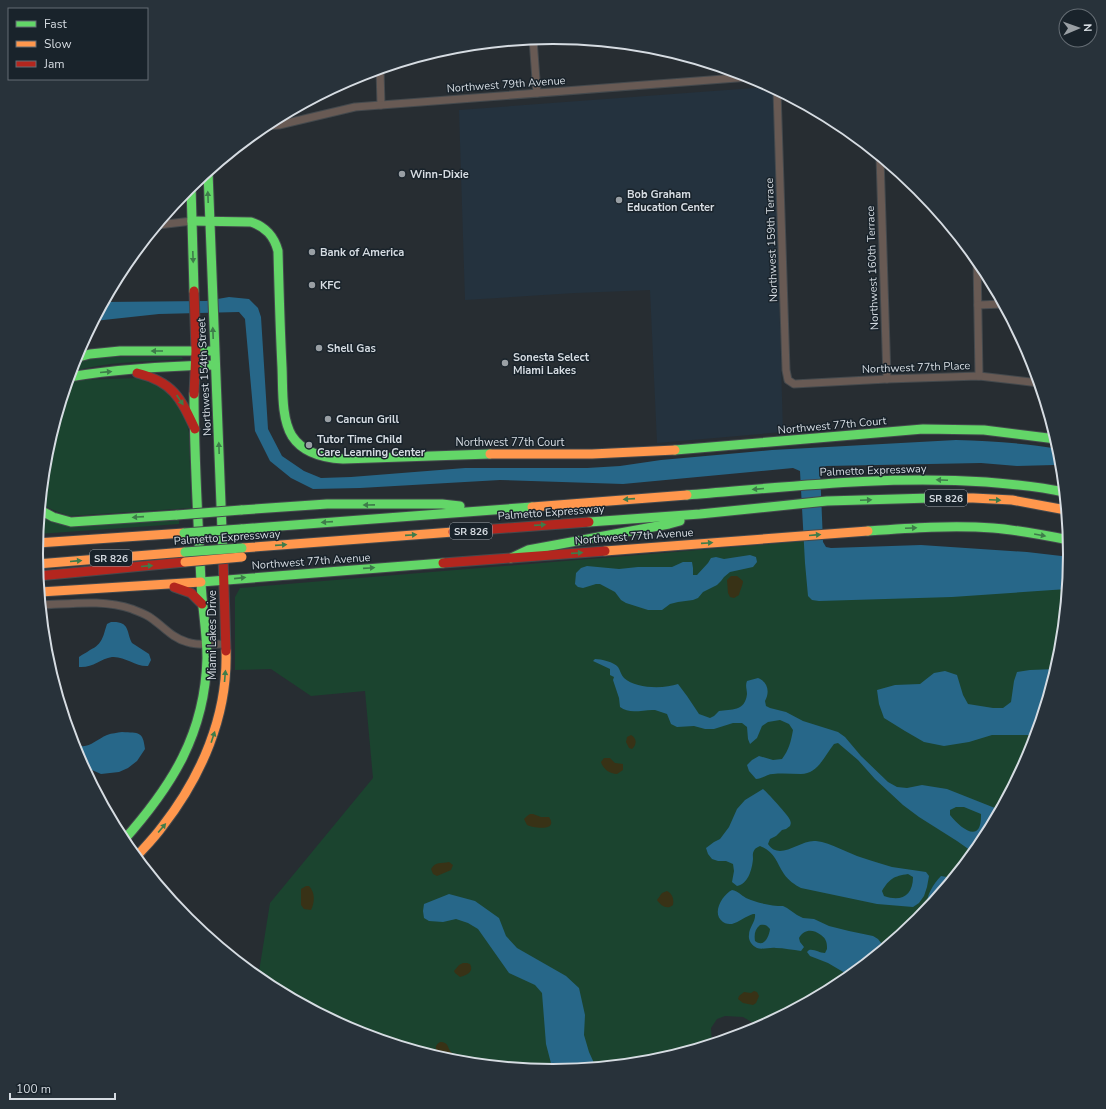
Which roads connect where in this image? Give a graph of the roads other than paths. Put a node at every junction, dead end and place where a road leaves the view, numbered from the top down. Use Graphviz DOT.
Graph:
graph roads {
  1 [pos="533,45"];
  2 [pos="380,75"];
  3 [pos="734,78"];
  4 [pos="537,93"];
  5 [pos="777,96"];
  6 [pos="382,105"];
  7 [pos="278,125"];
  8 [pos="880,164"];
  9 [pos="208,179"];
  10 [pos="191,195"];
  11 [pos="209,221"];
  12 [pos="192,222"];
  13 [pos="165,224"];
  14 [pos="977,271"];
  15 [pos="978,304"];
  16 [pos="997,304"];
  17 [pos="196,351"];
  18 [pos="214,351"];
  19 [pos="84,356"];
  20 [pos="215,365"];
  21 [pos="195,366"];
  22 [pos="123,370"];
  23 [pos="76,376"];
  24 [pos="980,376"];
  25 [pos="887,379"];
  26 [pos="1033,382"];
  27 [pos="794,384"];
  28 [pos="194,429"];
  29 [pos="1049,438"];
  30 [pos="1059,491"];
  31 [pos="1061,509"];
  32 [pos="492,510"];
  33 [pos="45,512"];
  34 [pos="700,514"];
  35 [pos="1063,539"];
  36 [pos="43,542"];
  37 [pos="242,552"];
  38 [pos="511,558"];
  39 [pos="43,563"];
  40 [pos="44,575"];
  41 [pos="224,580"];
  42 [pos="201,582"];
  43 [pos="168,585"];
  44 [pos="44,592"];
  45 [pos="202,604"];
  46 [pos="46,605"];
  47 [pos="226,644"];
  48 [pos="206,645"];
  49 [pos="128,836"];
  50 [pos="140,853"];
  1 -- 4 [label="street"];
  2 -- 6 [label="street"];
  3 -- 4 [label="street, Northwest 79th Avenue"];
  4 -- 6 [label="street, Northwest 79th Avenue"];
  5 -- 27 [label="street, Northwest 159th Terrace"];
  6 -- 7 [label="street, Northwest 79th Avenue"];
  8 -- 25 [label="street, Northwest 160th Terrace"];
  11 -- 9 [label="main road, Northwest 154th Street, one-way"];
  10 -- 12 [label="main road, Northwest 154th Street"];
  11 -- 12 [label="main road, Northwest 77th Court"];
  18 -- 11 [label="main road, Northwest 154th Street, one-way"];
  11 -- 29 [label="main road, Northwest 77th Court"];
  12 -- 13 [label="street, Northwest 77th Court"];
  12 -- 17 [label="main road, Northwest 154th Street, one-way"];
  14 -- 15 [label="street"];
  15 -- 16 [label="street"];
  15 -- 24 [label="street"];
  17 -- 18 [label="main road"];
  17 -- 19 [label="main road, one-way"];
  17 -- 21 [label="main road, Northwest 154th Street"];
  18 -- 20 [label="main road, Northwest 154th Street"];
  20 -- 21 [label="main road"];
  41 -- 20 [label="main road, Northwest 154th Street, one-way"];
  21 -- 22 [label="main road"];
  21 -- 28 [label="main road, Northwest 154th Street"];
  23 -- 22 [label="main road, one-way"];
  22 -- 28 [label="main road, one-way"];
  24 -- 25 [label="street, Northwest 77th Place"];
  24 -- 26 [label="street, Northwest 77th Place"];
  25 -- 27 [label="street, Northwest 77th Place"];
  28 -- 42 [label="main road, Northwest 154th Street"];
  30 -- 32 [label="main road, Palmetto Expressway / SR 826, one-way"];
  34 -- 31 [label="main road, Palmetto Expressway / SR 826, one-way"];
  32 -- 33 [label="main road, one-way, bridge"];
  32 -- 36 [label="main road, Palmetto Expressway / SR 826, one-way, bridge"];
  37 -- 34 [label="main road, Palmetto Expressway / SR 826, one-way"];
  34 -- 38 [label="main road"];
  38 -- 35 [label="main road, Northwest 77th Avenue, one-way"];
  39 -- 37 [label="main road, Palmetto Expressway / SR 826, one-way, bridge"];
  40 -- 37 [label="main road, one-way, bridge"];
  41 -- 38 [label="main road, Northwest 77th Avenue, one-way"];
  41 -- 42 [label="main road, Northwest 77th Avenue"];
  41 -- 47 [label="main road, Miami Lakes Drive"];
  42 -- 43 [label="main road, Northwest 77th Avenue"];
  42 -- 45 [label="main road, Miami Lakes Drive"];
  43 -- 44 [label="main road, Northwest 77th Avenue"];
  43 -- 45 [label="main road"];
  45 -- 48 [label="main road, Miami Lakes Drive"];
  46 -- 48 [label="street"];
  47 -- 48 [label="street"];
  50 -- 47 [label="main road, Miami Lakes Drive, one-way"];
  48 -- 49 [label="main road, Miami Lakes Drive"];
}
